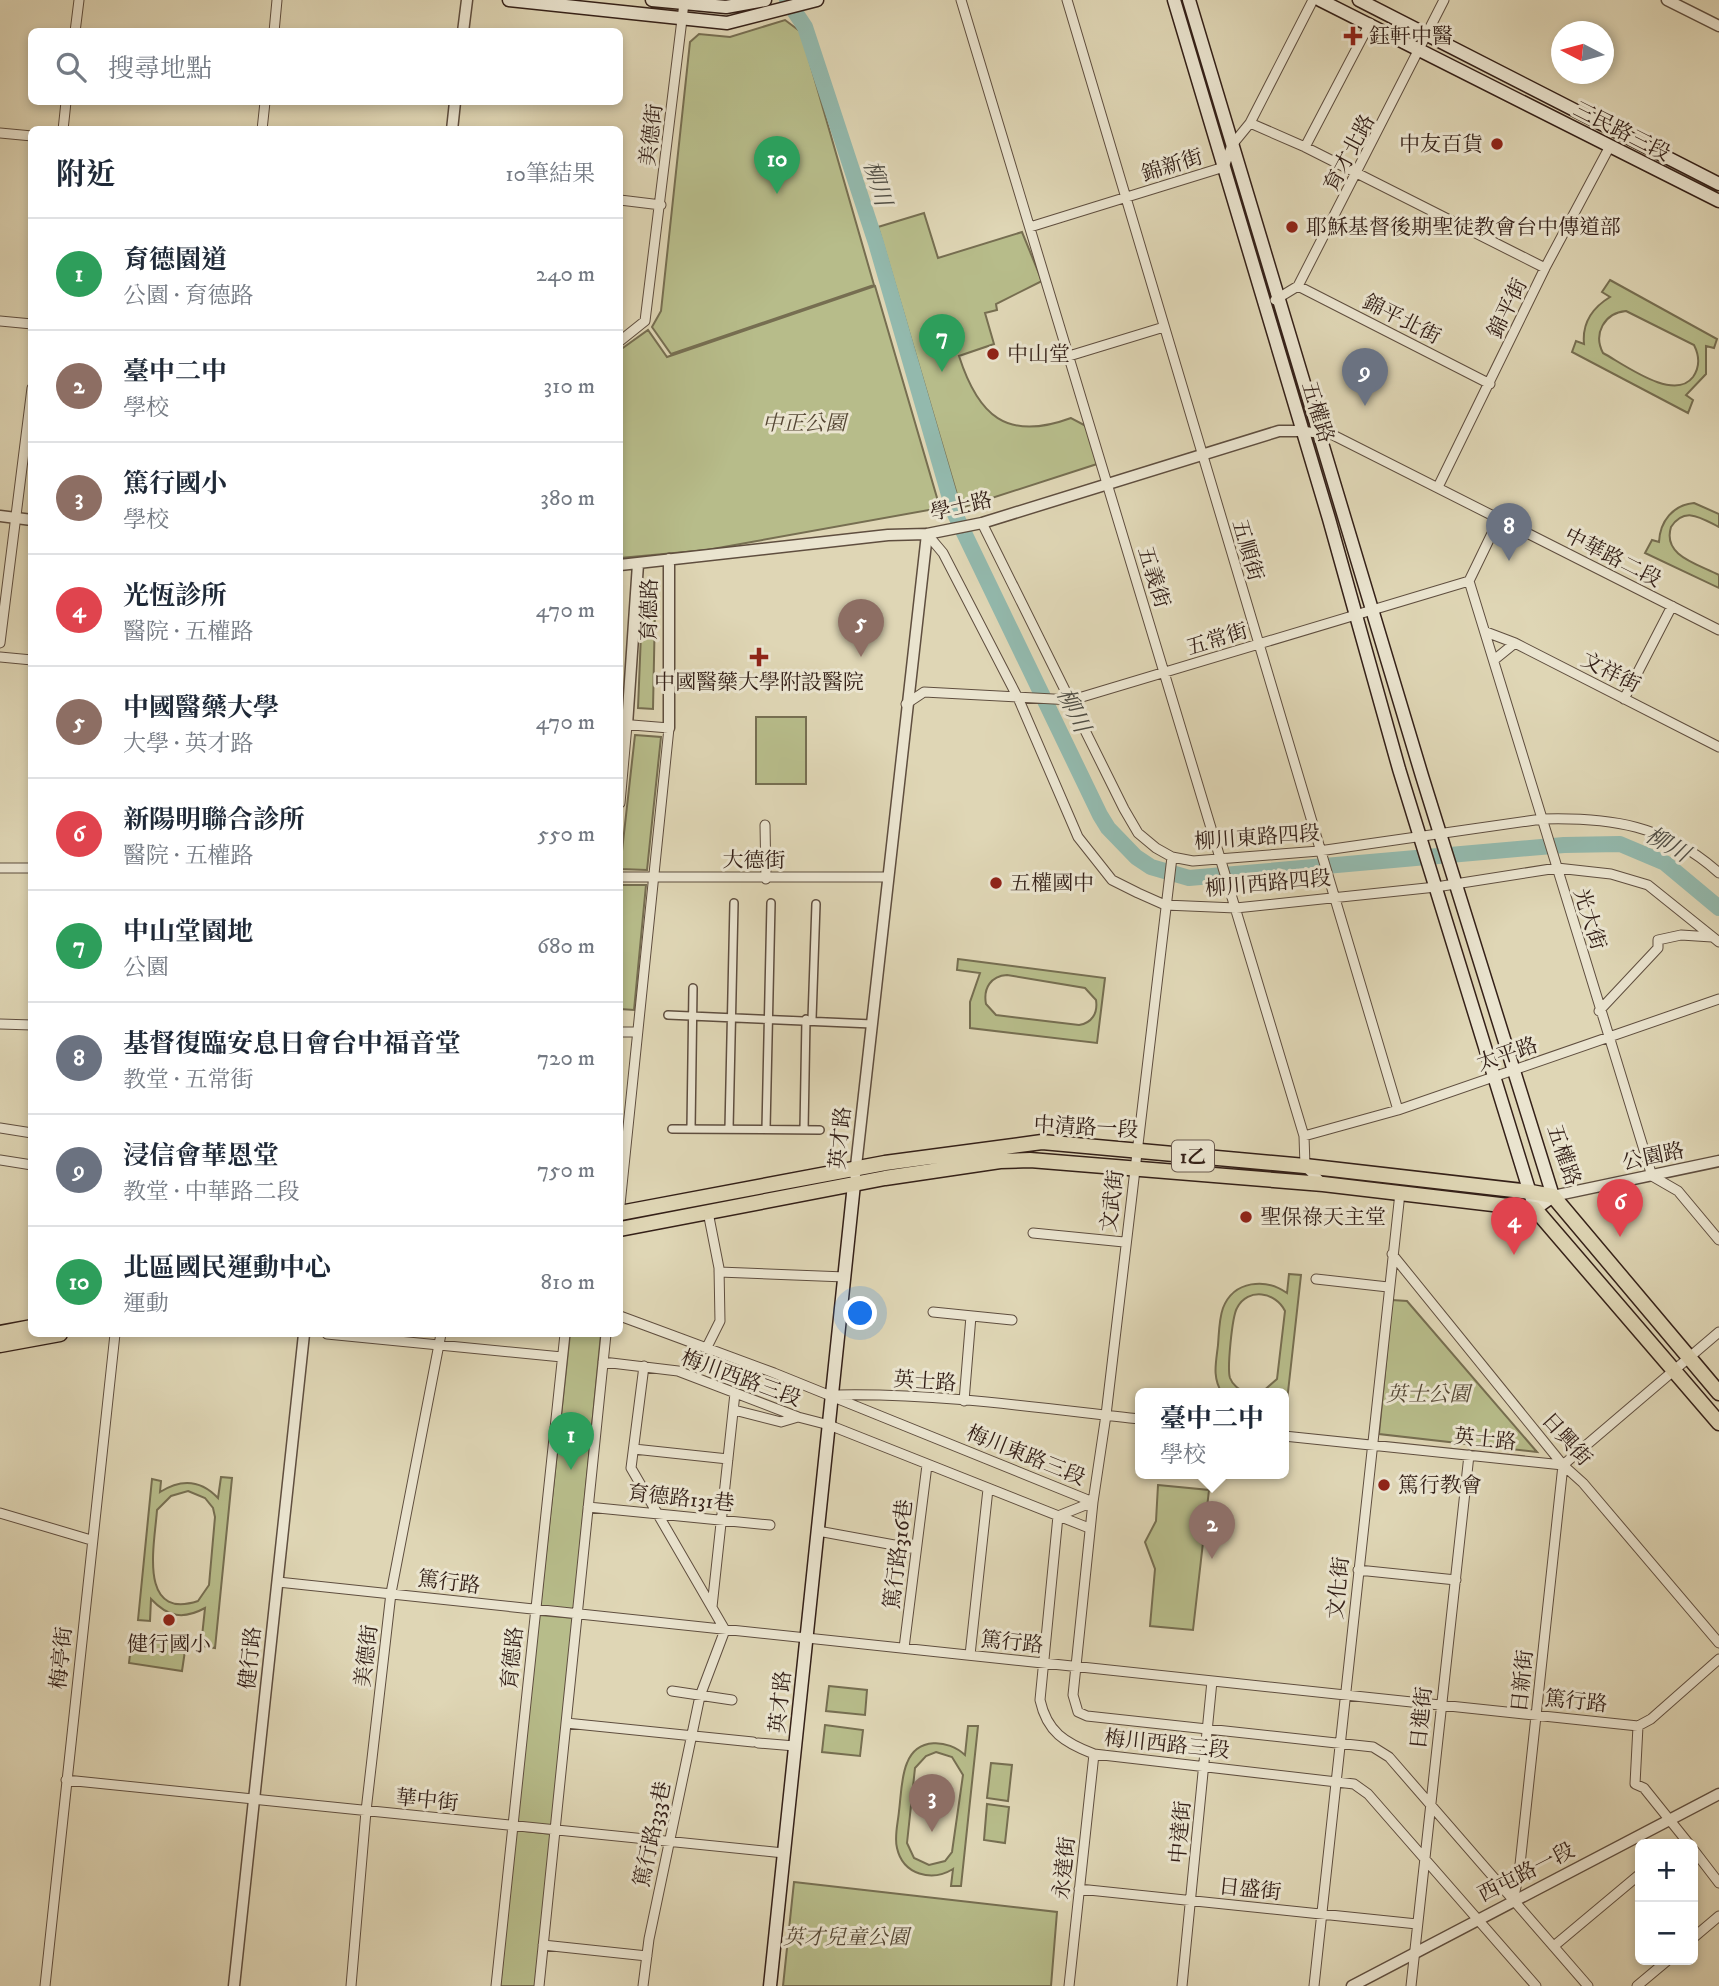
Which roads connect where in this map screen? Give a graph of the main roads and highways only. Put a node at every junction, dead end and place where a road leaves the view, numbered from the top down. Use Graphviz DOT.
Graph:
graph roads {
  1 [pos="509,0"];
  2 [pos="652,0"];
  3 [pos="817,0"];
  4 [pos="1174,0"];
  5 [pos="1189,0"];
  6 [pos="1320,0"];
  7 [pos="1359,0"];
  8 [pos="762,1"];
  9 [pos="1719,184"];
  10 [pos="1719,201"];
  11 [pos="854,1184"];
  12 [pos="1531,1192"];
  13 [pos="1553,1196"];
  14 [pos="1535,1209"];
  15 [pos="623,1212"];
  16 [pos="623,1228"];
  17 [pos="28,1328"];
  18 [pos="0,1333"];
  19 [pos="44,1337"];
  20 [pos="0,1345"];
  21 [pos="1719,1393"];
  22 [pos="1719,1423"];
  23 [pos="770,1986"];
  1 -- 3 [label="main road"];
  2 -- 8 [label="main road"];
  4 -- 12 [label="main road, 五權路"];
  5 -- 13 [label="main road, 五權路"];
  6 -- 10 [label="main road, 三民路三段"];
  7 -- 9 [label="main road, 三民路三段"];
  11 -- 14 [label="main road, 中清路一段 / 1乙"];
  11 -- 16 [label="main road, 中清路一段 / 1乙"];
  11 -- 23 [label="main road, 英才路"];
  12 -- 13 [label="main road, 中清路一段 / 1乙"];
  12 -- 14 [label="main road, 五權路"];
  12 -- 15 [label="main road, 中清路一段 / 1乙"];
  13 -- 14 [label="main road"];
  13 -- 21 [label="main road, 五權路"];
  14 -- 22 [label="main road"];
  17 -- 18 [label="main road"];
  19 -- 20 [label="main road"];
}
